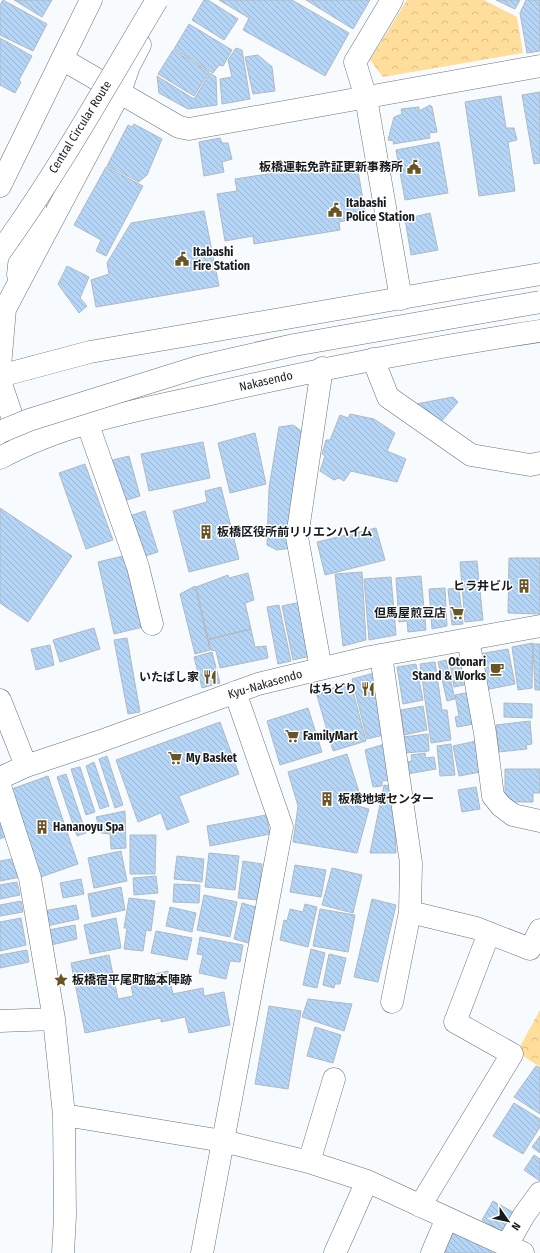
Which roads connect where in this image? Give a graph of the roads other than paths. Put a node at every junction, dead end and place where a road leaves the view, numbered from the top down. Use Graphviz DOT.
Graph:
graph roads {
  1 [pos="91,0"];
  2 [pos="144,0"];
  3 [pos="156,0"];
  4 [pos="165,0"];
  5 [pos="392,0"];
  6 [pos="62,59"];
  7 [pos="540,66"];
  8 [pos="120,92"];
  9 [pos="366,98"];
  10 [pos="85,109"];
  11 [pos="3,172"];
  12 [pos="0,233"];
  13 [pos="0,252"];
  14 [pos="540,274"];
  15 [pos="17,286"];
  16 [pos="401,298"];
  17 [pos="540,302"];
  18 [pos="540,317"];
  19 [pos="540,331"];
  20 [pos="373,359"];
  21 [pos="0,366"];
  22 [pos="322,368"];
  23 [pos="0,376"];
  24 [pos="0,381"];
  25 [pos="87,422"];
  26 [pos="0,432"];
  27 [pos="0,439"];
  28 [pos="22,446"];
  29 [pos="0,458"];
  30 [pos="540,463"];
  31 [pos="152,624"];
  32 [pos="540,626"];
  33 [pos="468,639"];
  34 [pos="381,655"];
  35 [pos="321,669"];
  36 [pos="235,692"];
  37 [pos="0,700"];
  38 [pos="26,766"];
  39 [pos="0,778"];
  40 [pos="0,786"];
  41 [pos="540,821"];
  42 [pos="410,912"];
  43 [pos="540,930"];
  44 [pos="489,934"];
  45 [pos="392,1002"];
  46 [pos="54,1020"];
  47 [pos="0,1021"];
  48 [pos="334,1079"];
  49 [pos="64,1115"];
  50 [pos="223,1141"];
  51 [pos="309,1162"];
  52 [pos="367,1181"];
  53 [pos="540,1193"];
  54 [pos="420,1206"];
  55 [pos="447,1218"];
  56 [pos="515,1249"];
  57 [pos="62,1253"];
  58 [pos="202,1253"];
  59 [pos="335,1253"];
  60 [pos="432,1253"];
  1 -- 6 [label="main road"];
  2 -- 12 [label="main road, Central Circular Route"];
  3 -- 13 [label="main road, Central Circular Route, bridge"];
  4 -- 8 [label="main road"];
  5 -- 9 [label="main road"];
  6 -- 8 [label="main road"];
  6 -- 11 [label="main road"];
  7 -- 9 [label="main road"];
  8 -- 9 [label="main road"];
  8 -- 15 [label="main road"];
  9 -- 16 [label="main road"];
  10 -- 15 [label="main road"];
  14 -- 16 [label="main road"];
  15 -- 21 [label="main road"];
  16 -- 23 [label="main road"];
  17 -- 26 [label="main road, bridge"];
  18 -- 27 [label="main road"];
  19 -- 20 [label="main road, Nakasendo"];
  20 -- 22 [label="main road, Nakasendo"];
  20 -- 30 [label="main road"];
  22 -- 25 [label="main road, Nakasendo"];
  22 -- 35 [label="main road"];
  24 -- 28 [label="main road"];
  25 -- 28 [label="main road, Nakasendo"];
  25 -- 31 [label="main road"];
  28 -- 29 [label="main road, Nakasendo"];
  32 -- 33 [label="main road, Kyu-Nakasendo"];
  33 -- 34 [label="main road, Kyu-Nakasendo"];
  33 -- 41 [label="main road"];
  34 -- 35 [label="main road, Kyu-Nakasendo"];
  34 -- 42 [label="main road"];
  35 -- 36 [label="main road, Kyu-Nakasendo"];
  36 -- 38 [label="main road, Kyu-Nakasendo"];
  36 -- 50 [label="main road"];
  37 -- 38 [label="main road"];
  38 -- 39 [label="main road, Kyu-Nakasendo"];
  40 -- 46 [label="main road"];
  42 -- 44 [label="main road"];
  42 -- 45 [label="main road"];
  43 -- 44 [label="main road"];
  44 -- 54 [label="main road"];
  46 -- 47 [label="main road"];
  46 -- 49 [label="main road"];
  48 -- 51 [label="main road"];
  49 -- 50 [label="main road"];
  49 -- 57 [label="main road"];
  50 -- 51 [label="main road"];
  50 -- 58 [label="main road"];
  51 -- 52 [label="main road"];
  52 -- 54 [label="main road"];
  52 -- 59 [label="main road"];
  53 -- 56 [label="main road"];
  54 -- 55 [label="main road"];
  55 -- 56 [label="main road"];
  55 -- 60 [label="main road"];
}
